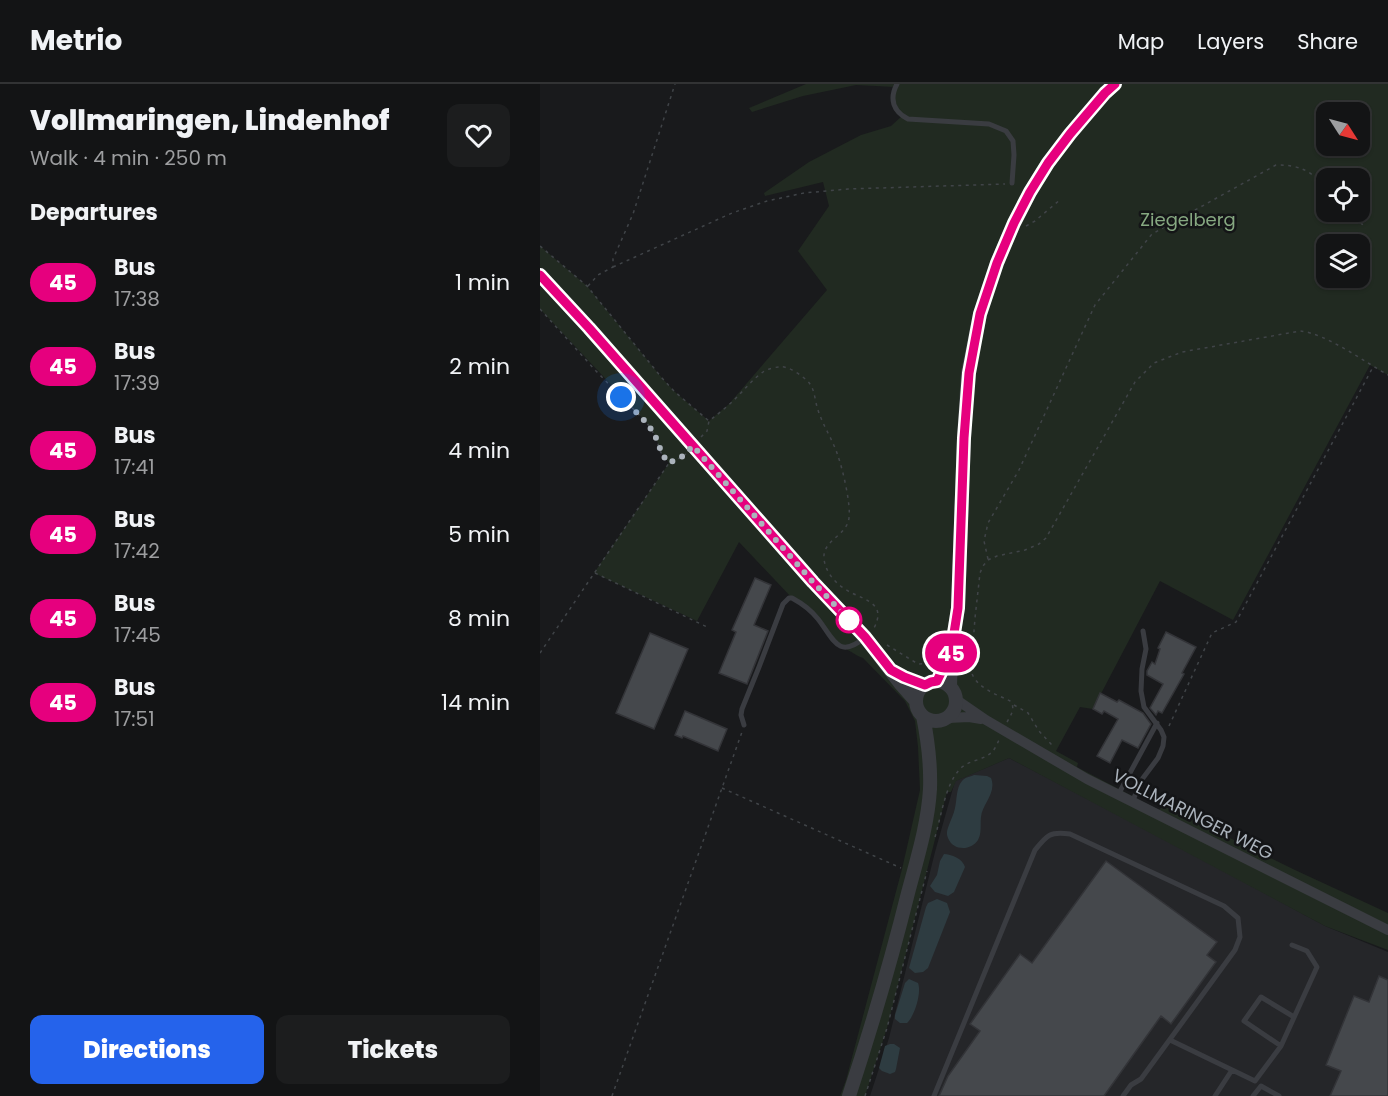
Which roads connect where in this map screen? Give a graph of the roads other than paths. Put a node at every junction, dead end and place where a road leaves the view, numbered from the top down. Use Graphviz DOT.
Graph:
graph roads {
  1 [pos="897,84"];
  2 [pos="1115,84"];
  3 [pos="1012,183"];
  4 [pos="540,275"];
  5 [pos="1143,631"];
  6 [pos="865,637"];
  7 [pos="891,670"];
  8 [pos="942,688"];
  9 [pos="916,701"];
  10 [pos="922,716"];
  11 [pos="943,720"];
  12 [pos="986,720"];
  13 [pos="1156,723"];
  14 [pos="744,725"];
  15 [pos="930,758"];
  16 [pos="1131,771"];
  17 [pos="1143,778"];
  18 [pos="1118,795"];
  19 [pos="1132,802"];
  20 [pos="1388,930"];
  21 [pos="1292,945"];
  22 [pos="1294,1017"];
  23 [pos="1170,1040"];
  24 [pos="1281,1046"];
  25 [pos="1232,1070"];
  26 [pos="1255,1081"];
  27 [pos="1261,1086"];
  28 [pos="849,1096"];
  29 [pos="934,1096"];
  30 [pos="1123,1096"];
  31 [pos="1215,1096"];
  32 [pos="1253,1096"];
  33 [pos="1279,1096"];
  1 -- 3 [label="lane"];
  2 -- 8 [label="street"];
  4 -- 6 [label="street"];
  5 -- 13 [label="lane"];
  6 -- 7 [label="street"];
  6 -- 14 [label="lane"];
  7 -- 8 [label="street"];
  7 -- 9 [label="street"];
  8 -- 9 [label="street"];
  8 -- 11 [label="street"];
  8 -- 12 [label="street, VOLLMARINGER WEG"];
  9 -- 10 [label="street"];
  10 -- 11 [label="street"];
  10 -- 15 [label="street"];
  11 -- 12 [label="street, VOLLMARINGER WEG"];
  11 -- 15 [label="street"];
  12 -- 18 [label="street, VOLLMARINGER WEG"];
  13 -- 16 [label="lane"];
  13 -- 17 [label="lane"];
  15 -- 28 [label="street"];
  16 -- 17 [label="lane"];
  16 -- 18 [label="lane"];
  17 -- 19 [label="lane"];
  18 -- 19 [label="street, VOLLMARINGER WEG"];
  19 -- 20 [label="street, VOLLMARINGER WEG"];
  21 -- 22 [label="lane"];
  22 -- 24 [label="lane"];
  22 -- 24 [label="lane"];
  23 -- 25 [label="lane"];
  23 -- 29 [label="lane"];
  23 -- 30 [label="lane"];
  24 -- 26 [label="lane"];
  25 -- 26 [label="lane"];
  25 -- 31 [label="lane"];
  26 -- 27 [label="lane"];
  27 -- 32 [label="lane"];
  27 -- 33 [label="lane"];
}
